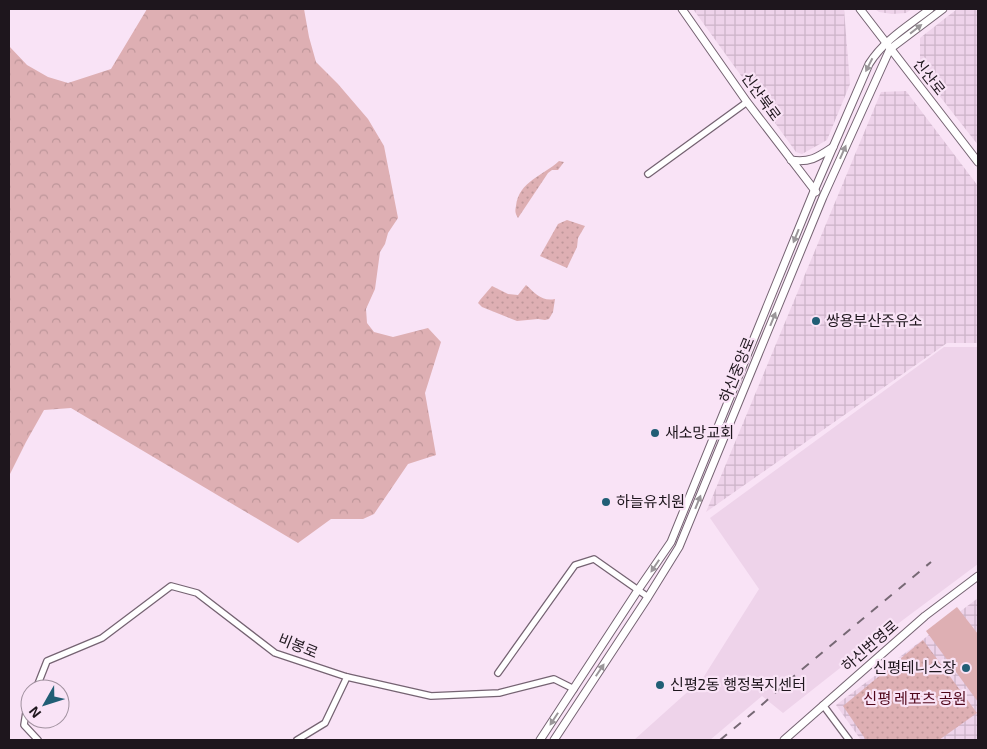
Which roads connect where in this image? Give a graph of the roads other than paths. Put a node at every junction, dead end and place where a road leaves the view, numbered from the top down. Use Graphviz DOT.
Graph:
graph roads {
  1 [pos="682,9"];
  2 [pos="860,9"];
  3 [pos="930,9"];
  4 [pos="943,9"];
  5 [pos="888,46"];
  6 [pos="747,102"];
  7 [pos="834,147"];
  8 [pos="791,160"];
  9 [pos="978,162"];
  10 [pos="648,174"];
  11 [pos="814,191"];
  12 [pos="823,197"];
  13 [pos="671,542"];
  14 [pos="679,547"];
  15 [pos="978,576"];
  16 [pos="638,590"];
  17 [pos="648,598"];
  18 [pos="498,673"];
  19 [pos="348,677"];
  20 [pos="40,679"];
  21 [pos="574,689"];
  22 [pos="584,694"];
  23 [pos="823,705"];
  24 [pos="28,729"];
  25 [pos="38,740"];
  26 [pos="297,740"];
  27 [pos="540,740"];
  28 [pos="554,740"];
  29 [pos="784,740"];
  30 [pos="849,740"];
  1 -- 6 [label="street, 신산북로"];
  2 -- 5 [label="street, 신산로"];
  3 -- 5 [label="street"];
  5 -- 4 [label="street, one-way"];
  5 -- 7 [label="street, one-way"];
  5 -- 9 [label="street, 신산로"];
  12 -- 5 [label="street, 하신중앙로, one-way"];
  6 -- 8 [label="street, 신산북로"];
  6 -- 10 [label="street"];
  7 -- 8 [label="street"];
  7 -- 11 [label="street"];
  8 -- 11 [label="street, 신산북로"];
  11 -- 12 [label="street, 신산북로"];
  11 -- 13 [label="street, one-way"];
  14 -- 12 [label="street, 하신중앙로, one-way"];
  13 -- 14 [label="street"];
  13 -- 16 [label="street, one-way"];
  14 -- 17 [label="street, 하신중앙로"];
  15 -- 23 [label="street, 하신번영로"];
  16 -- 17 [label="street"];
  16 -- 18 [label="street"];
  16 -- 21 [label="street"];
  22 -- 17 [label="street, 하신중앙로, one-way"];
  19 -- 20 [label="street, 비봉로"];
  19 -- 21 [label="street, 비봉로"];
  19 -- 26 [label="street"];
  21 -- 22 [label="street"];
  21 -- 27 [label="street, one-way"];
  22 -- 28 [label="street, 하신중앙로"];
  23 -- 29 [label="street, 하신번영로"];
  23 -- 30 [label="street"];
  24 -- 25 [label="street"];
}
